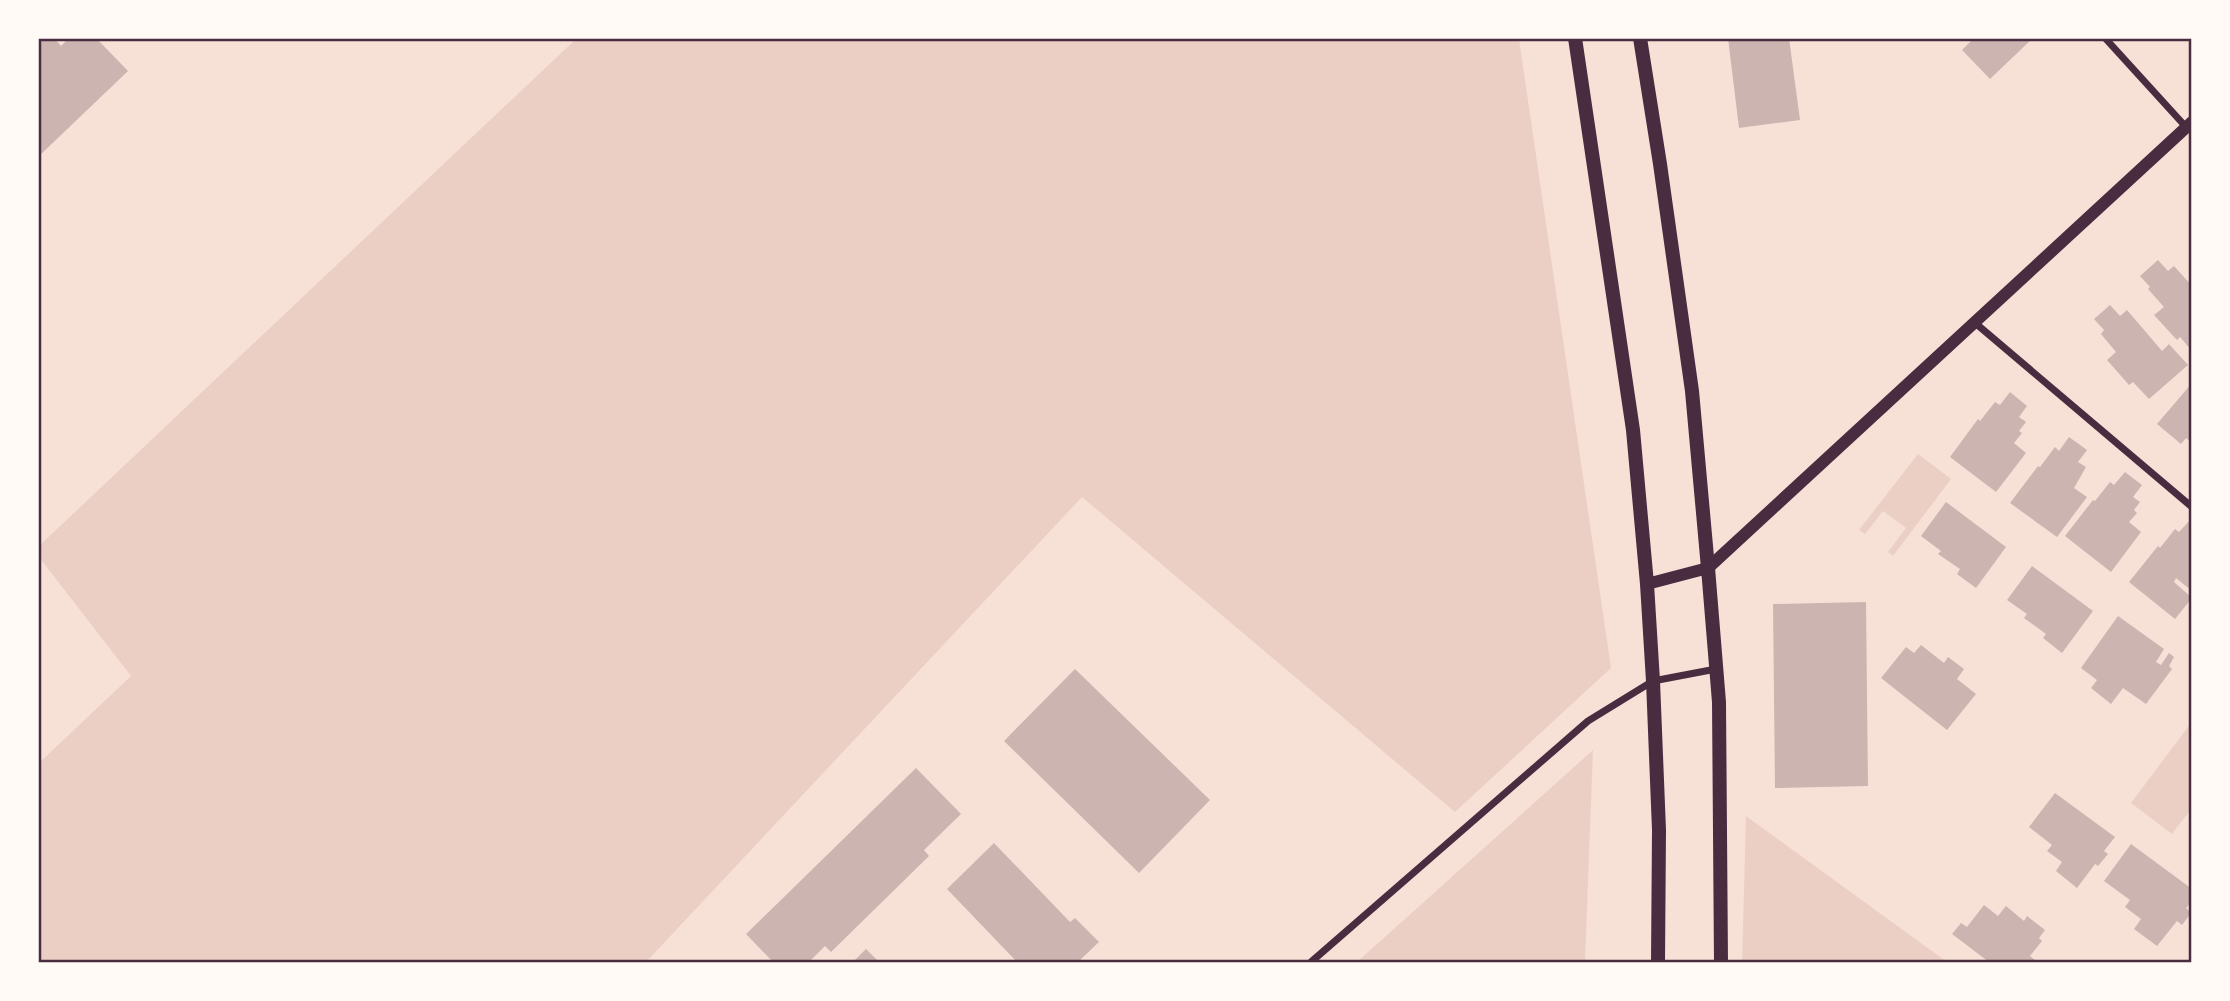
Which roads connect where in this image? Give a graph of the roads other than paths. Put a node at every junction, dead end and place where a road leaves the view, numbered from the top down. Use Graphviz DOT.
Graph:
graph roads {
  1 [pos="1575,38"];
  2 [pos="1640,38"];
  3 [pos="2105,38"];
  4 [pos="2189,125"];
  5 [pos="1974,322"];
  6 [pos="2192,507"];
  7 [pos="1708,568"];
  8 [pos="1647,583"];
  9 [pos="1717,669"];
  10 [pos="1654,681"];
  11 [pos="1311,962"];
  12 [pos="1658,962"];
  13 [pos="1721,962"];
  1 -- 8 [label="main road"];
  2 -- 7 [label="main road"];
  3 -- 4 [label="street"];
  4 -- 5 [label="street"];
  5 -- 6 [label="street"];
  5 -- 7 [label="street"];
  7 -- 8 [label="street"];
  7 -- 9 [label="main road"];
  8 -- 10 [label="main road"];
  9 -- 10 [label="street"];
  9 -- 13 [label="main road"];
  10 -- 11 [label="street"];
  10 -- 12 [label="main road"];
}
